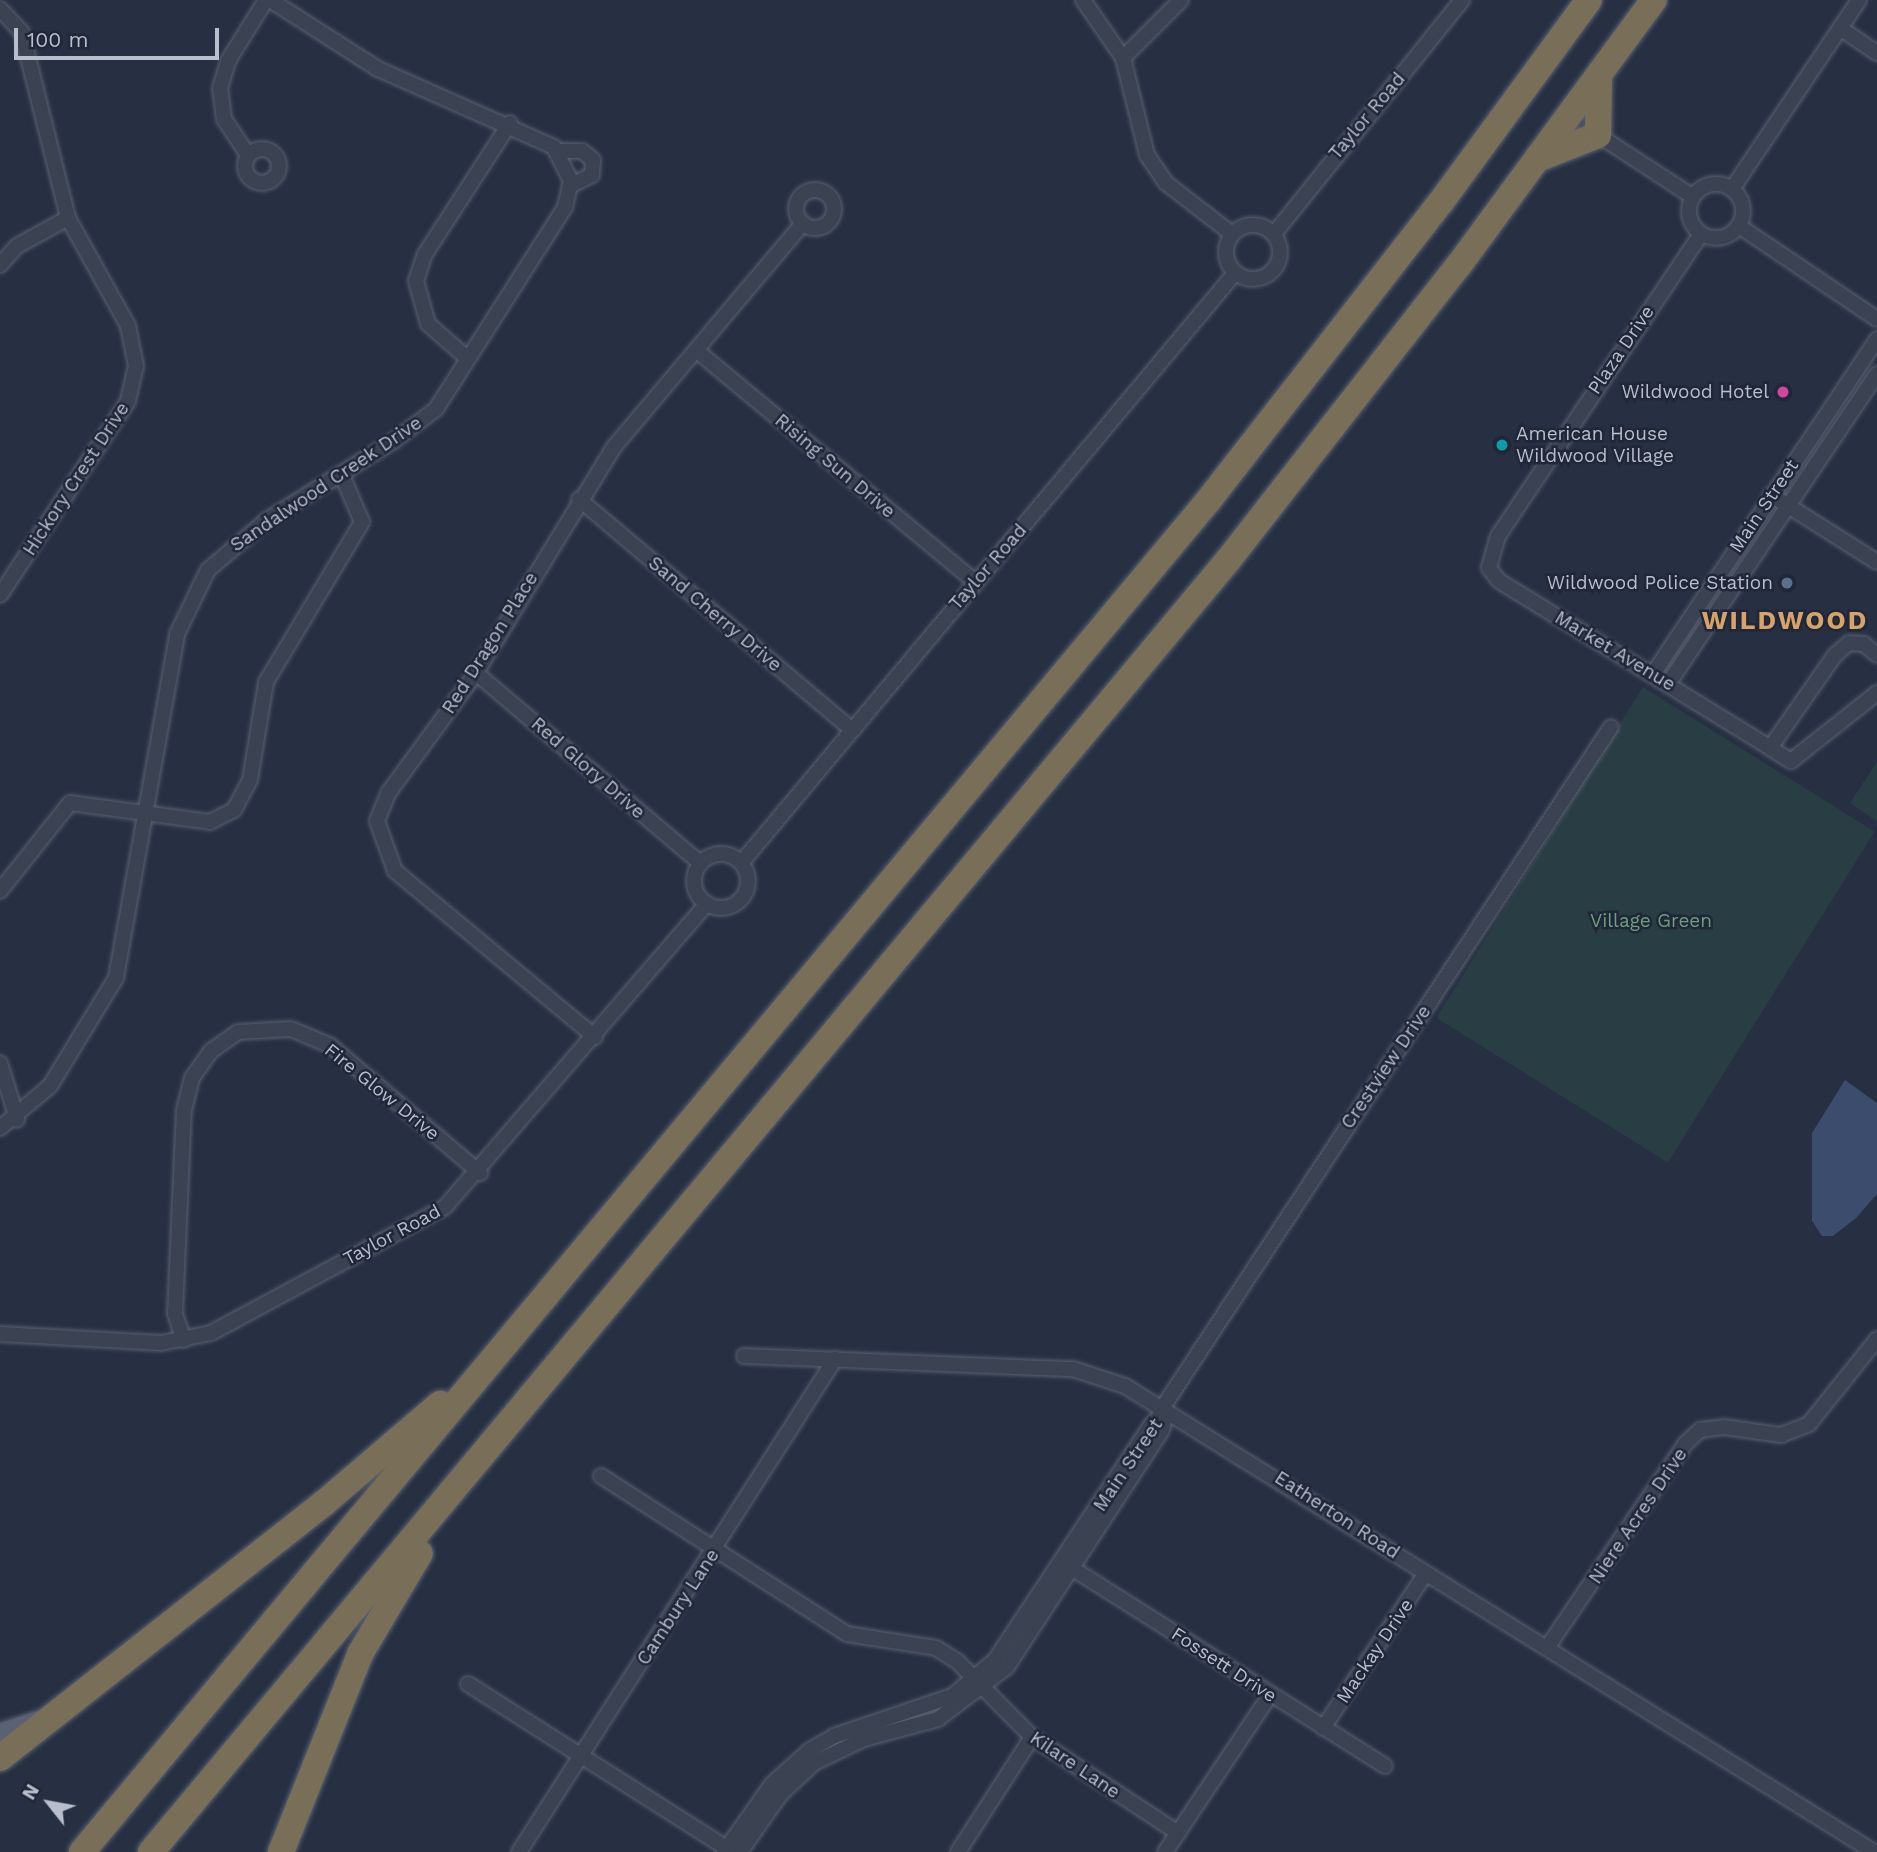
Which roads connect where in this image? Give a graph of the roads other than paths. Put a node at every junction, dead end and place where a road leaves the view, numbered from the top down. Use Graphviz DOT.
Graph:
graph roads {
  1 [pos="268,0"];
  2 [pos="1083,0"];
  3 [pos="1181,0"];
  4 [pos="1462,0"];
  5 [pos="1589,0"];
  6 [pos="1654,0"];
  7 [pos="1859,0"];
  8 [pos="0,9"];
  9 [pos="1840,28"];
  10 [pos="1877,52"];
  11 [pos="1124,58"];
  12 [pos="1599,75"];
  13 [pos="510,123"];
  14 [pos="1598,135"];
  15 [pos="560,151"];
  16 [pos="248,155"];
  17 [pos="1539,158"];
  18 [pos="569,186"];
  19 [pos="1732,188"];
  20 [pos="1693,197"];
  21 [pos="68,218"];
  22 [pos="803,223"];
  23 [pos="1739,226"];
  24 [pos="1701,233"];
  25 [pos="1232,234"];
  26 [pos="1274,234"];
  27 [pos="0,265"];
  28 [pos="1235,272"];
  29 [pos="1877,319"];
  30 [pos="1877,339"];
  31 [pos="696,350"];
  32 [pos="468,359"];
  33 [pos="1877,374"];
  34 [pos="342,475"];
  35 [pos="1771,495"];
  36 [pos="579,499"];
  37 [pos="1789,505"];
  38 [pos="1496,538"];
  39 [pos="1877,562"];
  40 [pos="974,582"];
  41 [pos="0,595"];
  42 [pos="1877,656"];
  43 [pos="476,673"];
  44 [pos="1653,674"];
  45 [pos="1668,684"];
  46 [pos="1877,693"];
  47 [pos="1611,727"];
  48 [pos="851,729"];
  49 [pos="1770,748"];
  50 [pos="146,815"];
  51 [pos="742,862"];
  52 [pos="700,863"];
  53 [pos="0,891"];
  54 [pos="707,904"];
  55 [pos="595,1037"];
  56 [pos="0,1063"];
  57 [pos="17,1118"];
  58 [pos="0,1128"];
  59 [pos="480,1173"];
  60 [pos="0,1334"];
  61 [pos="183,1336"];
  62 [pos="1877,1339"];
  63 [pos="499,1352"];
  64 [pos="744,1356"];
  65 [pos="835,1359"];
  66 [pos="1165,1408"];
  67 [pos="601,1476"];
  68 [pos="463,1479"];
  69 [pos="715,1550"];
  70 [pos="1070,1566"];
  71 [pos="1426,1573"];
  72 [pos="1547,1648"];
  73 [pos="468,1684"];
  74 [pos="975,1684"];
  75 [pos="1270,1695"];
  76 [pos="52,1716"];
  77 [pos="1323,1728"];
  78 [pos="0,1735"];
  79 [pos="1032,1737"];
  80 [pos="582,1756"];
  81 [pos="0,1758"];
  82 [pos="1385,1766"];
  83 [pos="1178,1833"];
  84 [pos="730,1851"];
  85 [pos="82,1852"];
  86 [pos="151,1852"];
  87 [pos="281,1852"];
  88 [pos="519,1852"];
  89 [pos="958,1852"];
  90 [pos="1165,1852"];
  91 [pos="1874,1852"];
  1 -- 13 [label="street"];
  1 -- 16 [label="street"];
  2 -- 11 [label="street"];
  3 -- 11 [label="street"];
  4 -- 26 [label="street, Taylor Road"];
  5 -- 63 [label="highway"];
  6 -- 12 [label="highway"];
  7 -- 9 [label="street"];
  8 -- 21 [label="street, Hickory Crest Drive"];
  9 -- 10 [label="street"];
  9 -- 19 [label="street"];
  11 -- 25 [label="street"];
  12 -- 14 [label="highway"];
  12 -- 17 [label="highway"];
  13 -- 15 [label="street"];
  13 -- 32 [label="street"];
  14 -- 17 [label="highway"];
  14 -- 20 [label="street"];
  15 -- 18 [label="street"];
  15 -- 18 [label="street"];
  17 -- 68 [label="highway"];
  18 -- 32 [label="street, Sandalwood Creek Drive"];
  19 -- 20 [label="street"];
  19 -- 23 [label="street"];
  20 -- 24 [label="street"];
  21 -- 27 [label="street"];
  21 -- 41 [label="street, Hickory Crest Drive"];
  22 -- 31 [label="street, Red Dragon Place"];
  23 -- 24 [label="street"];
  23 -- 29 [label="street"];
  24 -- 38 [label="street, Plaza Drive"];
  25 -- 26 [label="street"];
  25 -- 28 [label="street"];
  26 -- 28 [label="street"];
  28 -- 40 [label="street, Taylor Road"];
  30 -- 35 [label="street, Main Street"];
  31 -- 36 [label="street, Red Dragon Place"];
  31 -- 40 [label="street, Rising Sun Drive"];
  32 -- 34 [label="street, Sandalwood Creek Drive"];
  33 -- 37 [label="street, Main Street"];
  34 -- 50 [label="street, Sandalwood Creek Drive"];
  34 -- 50 [label="street"];
  35 -- 37 [label="street"];
  35 -- 44 [label="street, Main Street"];
  36 -- 43 [label="street, Red Dragon Place"];
  36 -- 48 [label="street, Sand Cherry Drive"];
  37 -- 39 [label="street"];
  37 -- 45 [label="street, Main Street"];
  38 -- 44 [label="street, Market Avenue"];
  40 -- 48 [label="street, Taylor Road"];
  42 -- 49 [label="street"];
  43 -- 52 [label="street, Red Glory Drive"];
  43 -- 55 [label="street, Red Dragon Place"];
  44 -- 45 [label="street, Market Avenue"];
  45 -- 49 [label="street, Market Avenue"];
  46 -- 49 [label="street, Market Avenue"];
  47 -- 66 [label="street, Crestview Drive"];
  48 -- 51 [label="street, Taylor Road"];
  50 -- 53 [label="street"];
  50 -- 57 [label="street, Sandalwood Creek Drive"];
  51 -- 52 [label="street"];
  51 -- 54 [label="street"];
  52 -- 54 [label="street"];
  54 -- 55 [label="street, Taylor Road"];
  55 -- 59 [label="street, Taylor Road"];
  56 -- 57 [label="street"];
  57 -- 58 [label="street, Sandalwood Creek Drive"];
  59 -- 61 [label="street, Taylor Road"];
  59 -- 61 [label="street, Fire Glow Drive"];
  60 -- 61 [label="street, Taylor Road"];
  62 -- 72 [label="street, Niere Acres Drive"];
  63 -- 76 [label="highway"];
  63 -- 85 [label="highway"];
  64 -- 65 [label="street, Eatherton Road"];
  65 -- 66 [label="street, Eatherton Road"];
  65 -- 69 [label="street, Cambury Lane"];
  66 -- 70 [label="street, Main Street"];
  66 -- 71 [label="street, Eatherton Road"];
  67 -- 69 [label="street, Kilare Lane"];
  68 -- 86 [label="highway"];
  68 -- 87 [label="highway"];
  69 -- 74 [label="street, Kilare Lane"];
  69 -- 80 [label="street, Cambury Lane"];
  70 -- 74 [label="street, Main Street"];
  70 -- 75 [label="street, Fossett Drive"];
  71 -- 72 [label="street, Eatherton Road"];
  71 -- 77 [label="street, Mackay Drive"];
  72 -- 91 [label="street, Eatherton Road"];
  73 -- 80 [label="street"];
  74 -- 79 [label="street, Kilare Lane"];
  74 -- 84 [label="street, Main Street"];
  75 -- 77 [label="street, Fossett Drive"];
  75 -- 83 [label="street"];
  76 -- 78 [label="main road"];
  76 -- 81 [label="highway"];
  77 -- 82 [label="street, Fossett Drive"];
  79 -- 83 [label="street, Kilare Lane"];
  79 -- 89 [label="street"];
  80 -- 84 [label="street"];
  80 -- 88 [label="street, Cambury Lane"];
  83 -- 90 [label="street"];
}
